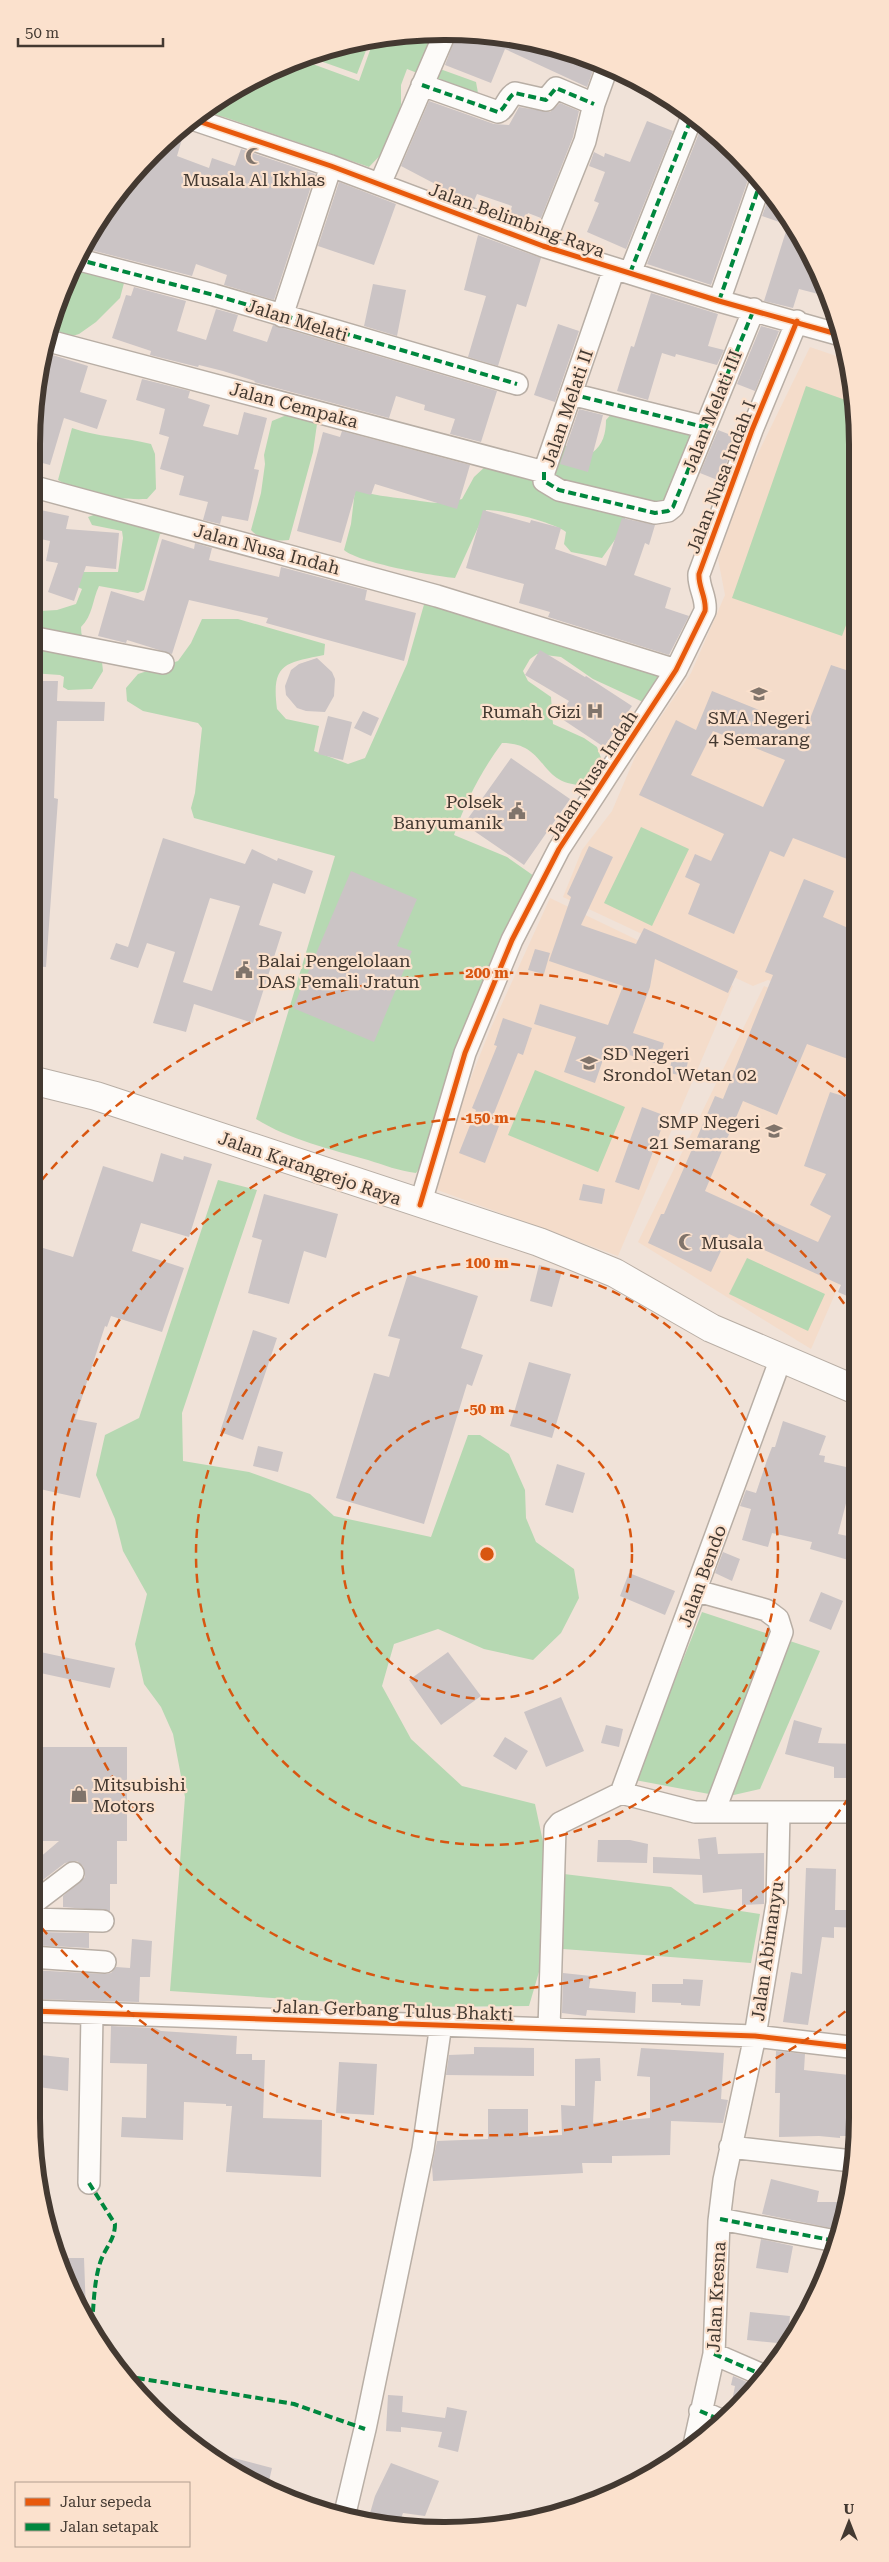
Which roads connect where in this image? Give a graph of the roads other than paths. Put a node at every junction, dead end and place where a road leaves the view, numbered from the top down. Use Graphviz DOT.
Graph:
graph roads {
  1 [pos="442,40"];
  2 [pos="605,74"];
  3 [pos="422,85"];
  4 [pos="594,104"];
  5 [pos="201,122"];
  6 [pos="689,123"];
  7 [pos="331,166"];
  8 [pos="380,184"];
  9 [pos="758,189"];
  10 [pos="544,246"];
  11 [pos="84,261"];
  12 [pos="622,271"];
  13 [pos="719,301"];
  14 [pos="754,309"];
  15 [pos="282,316"];
  16 [pos="797,321"];
  17 [pos="833,333"];
  18 [pos="53,342"];
  19 [pos="517,384"];
  20 [pos="571,394"];
  21 [pos="704,427"];
  22 [pos="544,472"];
  23 [pos="40,488"];
  24 [pos="668,511"];
  25 [pos="40,638"];
  26 [pos="163,663"];
  27 [pos="676,670"];
  28 [pos="40,1082"];
  29 [pos="420,1205"];
  30 [pos="781,1358"];
  31 [pos="849,1387"];
  32 [pos="697,1591"];
  33 [pos="622,1793"];
  34 [pos="714,1812"];
  35 [pos="779,1812"];
  36 [pos="849,1812"];
  37 [pos="73,1873"];
  38 [pos="40,1898"];
  39 [pos="40,1919"];
  40 [pos="103,1921"];
  41 [pos="40,1958"];
  42 [pos="105,1962"];
  43 [pos="40,2011"];
  44 [pos="92,2014"];
  45 [pos="441,2024"];
  46 [pos="549,2029"];
  47 [pos="755,2036"];
  48 [pos="849,2047"];
  49 [pos="730,2147"];
  50 [pos="847,2160"];
  51 [pos="89,2183"];
  52 [pos="720,2218"];
  53 [pos="830,2239"];
  54 [pos="714,2354"];
  55 [pos="758,2373"];
  56 [pos="700,2411"];
  57 [pos="716,2418"];
  58 [pos="696,2434"];
  59 [pos="347,2510"];
  1 -- 3 [label="street"];
  2 -- 4 [label="street"];
  3 -- 4 [label="street"];
  3 -- 8 [label="street"];
  4 -- 10 [label="street"];
  5 -- 7 [label="street, Jalan Belimbing Raya"];
  6 -- 12 [label="street, Jalan Melati II"];
  7 -- 8 [label="street, Jalan Belimbing Raya"];
  7 -- 15 [label="street"];
  8 -- 10 [label="street, Jalan Belimbing Raya"];
  9 -- 13 [label="street"];
  10 -- 12 [label="street, Jalan Belimbing Raya"];
  11 -- 15 [label="street, Jalan Melati"];
  12 -- 13 [label="street, Jalan Belimbing Raya"];
  12 -- 20 [label="street, Jalan Melati II"];
  13 -- 14 [label="street, Jalan Belimbing Raya"];
  14 -- 16 [label="street, Jalan Belimbing Raya"];
  14 -- 21 [label="street, Jalan Melati III"];
  15 -- 19 [label="street, Jalan Melati"];
  16 -- 17 [label="street, Jalan Belimbing Raya"];
  16 -- 27 [label="street, Jalan Nusa Indah I"];
  18 -- 22 [label="street, Jalan Cempaka"];
  20 -- 21 [label="street"];
  20 -- 22 [label="street, Jalan Melati II"];
  21 -- 24 [label="street, Jalan Melati III"];
  22 -- 24 [label="street, Jalan Melati II"];
  23 -- 27 [label="street, Jalan Nusa Indah"];
  25 -- 26 [label="street"];
  27 -- 29 [label="street, Jalan Nusa Indah"];
  28 -- 29 [label="main road, Jalan Karangrejo Raya"];
  29 -- 30 [label="main road, Jalan Karangrejo Raya"];
  30 -- 31 [label="main road, Jalan Karangrejo Raya"];
  30 -- 32 [label="street, Jalan Bendo"];
  32 -- 33 [label="street, Jalan Bendo"];
  32 -- 34 [label="street"];
  33 -- 34 [label="street"];
  33 -- 46 [label="street"];
  34 -- 35 [label="street"];
  35 -- 36 [label="street"];
  35 -- 47 [label="street, Jalan Abimanyu"];
  37 -- 38 [label="street"];
  39 -- 40 [label="street"];
  41 -- 42 [label="street"];
  43 -- 44 [label="street, Jalan Gerbang Tulus Bhakti"];
  44 -- 45 [label="street, Jalan Gerbang Tulus Bhakti"];
  44 -- 51 [label="street"];
  45 -- 46 [label="street, Jalan Gerbang Tulus Bhakti"];
  45 -- 59 [label="street"];
  46 -- 47 [label="street, Jalan Gerbang Tulus Bhakti"];
  47 -- 48 [label="street, Jalan Gerbang Tulus Bhakti"];
  47 -- 49 [label="street, Jalan Abimanyu"];
  49 -- 50 [label="street"];
  49 -- 52 [label="street, Jalan Kresna"];
  52 -- 53 [label="street"];
  52 -- 54 [label="street, Jalan Kresna"];
  54 -- 55 [label="street"];
  54 -- 56 [label="street, Jalan Kresna"];
  56 -- 57 [label="street"];
  56 -- 58 [label="street, Jalan Kresna"];
}
